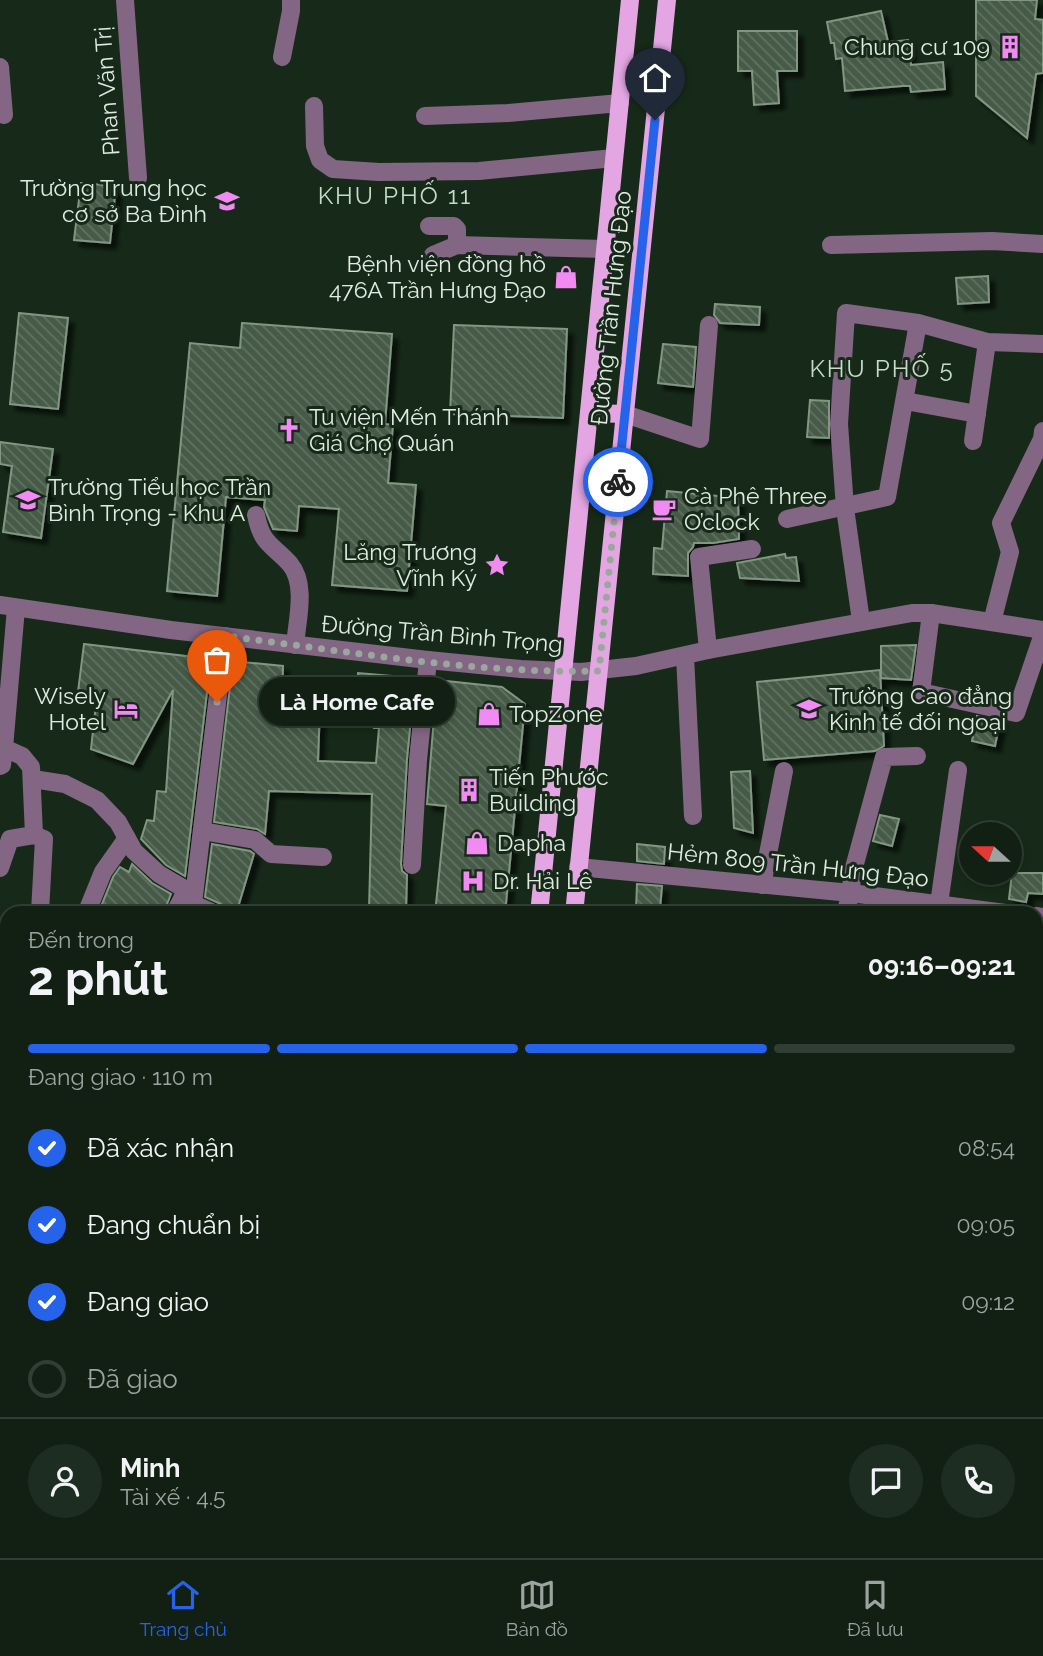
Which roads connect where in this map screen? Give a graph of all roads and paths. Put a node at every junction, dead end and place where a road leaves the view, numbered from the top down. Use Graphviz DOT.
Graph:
graph roads {
  1 [pos="125,0"];
  2 [pos="291,0"];
  3 [pos="630,0"];
  4 [pos="667,0"];
  5 [pos="282,57"];
  6 [pos="0,67"];
  7 [pos="620,103"];
  8 [pos="314,106"];
  9 [pos="4,115"];
  10 [pos="425,116"];
  11 [pos="614,158"];
  12 [pos="138,178"];
  13 [pos="429,226"];
  14 [pos="457,244"];
  15 [pos="831,244"];
  16 [pos="1043,244"];
  17 [pos="605,249"];
  18 [pos="433,255"];
  19 [pos="918,323"];
  20 [pos="709,325"];
  21 [pos="987,342"];
  22 [pos="1043,344"];
  23 [pos="905,401"];
  24 [pos="589,413"];
  25 [pos="625,414"];
  26 [pos="977,414"];
  27 [pos="1043,432"];
  28 [pos="1042,439"];
  29 [pos="973,441"];
  30 [pos="845,508"];
  31 [pos="256,516"];
  32 [pos="787,519"];
  33 [pos="752,549"];
  34 [pos="8,606"];
  35 [pos="931,613"];
  36 [pos="861,621"];
  37 [pos="992,622"];
  38 [pos="1043,632"];
  39 [pos="225,636"];
  40 [pos="295,645"];
  41 [pos="708,650"];
  42 [pos="685,656"];
  43 [pos="428,660"];
  44 [pos="563,671"];
  45 [pos="599,671"];
  46 [pos="917,756"];
  47 [pos="2,757"];
  48 [pos="958,769"];
  49 [pos="784,771"];
  50 [pos="33,779"];
  51 [pos="693,816"];
  52 [pos="202,831"];
  53 [pos="34,835"];
  54 [pos="127,838"];
  55 [pos="323,857"];
  56 [pos="412,865"];
  57 [pos="578,867"];
  58 [pos="0,868"];
  59 [pos="762,885"];
  60 [pos="851,893"];
  61 [pos="190,898"];
  62 [pos="40,906"];
  63 [pos="89,906"];
  64 [pos="182,906"];
  65 [pos="203,906"];
  66 [pos="540,906"];
  67 [pos="575,906"];
  68 [pos="847,906"];
  69 [pos="937,906"];
  70 [pos="950,906"];
  1 -- 12 [label="street, Phan Văn Trị"];
  2 -- 5 [label="street"];
  3 -- 7 [label="main road, Đường Trần Hưng Đạo"];
  4 -- 25 [label="main road, Đường Trần Hưng Đạo"];
  6 -- 9 [label="street"];
  7 -- 10 [label="street"];
  7 -- 11 [label="main road, Đường Trần Hưng Đạo"];
  8 -- 11 [label="street"];
  11 -- 17 [label="main road, Đường Trần Hưng Đạo"];
  13 -- 14 [label="street"];
  14 -- 17 [label="street"];
  14 -- 18 [label="street"];
  15 -- 16 [label="street"];
  17 -- 24 [label="main road, Đường Trần Hưng Đạo"];
  19 -- 21 [label="street"];
  19 -- 23 [label="street"];
  19 -- 30 [label="street"];
  20 -- 25 [label="street"];
  21 -- 22 [label="street"];
  21 -- 26 [label="street"];
  23 -- 26 [label="street"];
  23 -- 30 [label="street"];
  24 -- 25 [label="main road"];
  24 -- 44 [label="main road, Đường Trần Hưng Đạo"];
  25 -- 45 [label="main road, Đường Trần Hưng Đạo"];
  26 -- 29 [label="street"];
  27 -- 28 [label="street"];
  28 -- 37 [label="street"];
  30 -- 32 [label="street"];
  30 -- 36 [label="street"];
  31 -- 40 [label="street"];
  33 -- 41 [label="street"];
  34 -- 39 [label="street, Đường Trần Bình Trọng"];
  34 -- 47 [label="street"];
  35 -- 36 [label="street, Đường Trần Bình Trọng"];
  35 -- 37 [label="street, Đường Trần Bình Trọng"];
  35 -- 38 [label="street"];
  36 -- 41 [label="street, Đường Trần Bình Trọng"];
  37 -- 38 [label="street, Đường Trần Bình Trọng"];
  39 -- 40 [label="street, Đường Trần Bình Trọng"];
  39 -- 52 [label="street"];
  40 -- 43 [label="street, Đường Trần Bình Trọng"];
  41 -- 42 [label="street, Đường Trần Bình Trọng"];
  42 -- 45 [label="street, Đường Trần Bình Trọng"];
  42 -- 51 [label="street"];
  43 -- 44 [label="street, Đường Trần Bình Trọng"];
  43 -- 56 [label="street"];
  44 -- 45 [label="street, Đường Trần Bình Trọng"];
  44 -- 66 [label="main road, Đường Trần Hưng Đạo"];
  45 -- 57 [label="main road, Đường Trần Hưng Đạo"];
  46 -- 60 [label="street"];
  47 -- 50 [label="street"];
  48 -- 70 [label="street"];
  49 -- 59 [label="street"];
  50 -- 53 [label="street"];
  50 -- 54 [label="street"];
  52 -- 55 [label="street"];
  52 -- 61 [label="street"];
  53 -- 58 [label="street"];
  53 -- 62 [label="street"];
  54 -- 61 [label="street"];
  54 -- 63 [label="street"];
  57 -- 59 [label="street, Hẻm 809 Trần Hưng Đạo"];
  57 -- 67 [label="main road, Đường Trần Hưng Đạo"];
  59 -- 60 [label="street, Hẻm 809 Trần Hưng Đạo"];
  60 -- 68 [label="street"];
  60 -- 69 [label="street, Hẻm 809 Trần Hưng Đạo"];
  61 -- 64 [label="street"];
  61 -- 65 [label="street"];
}
